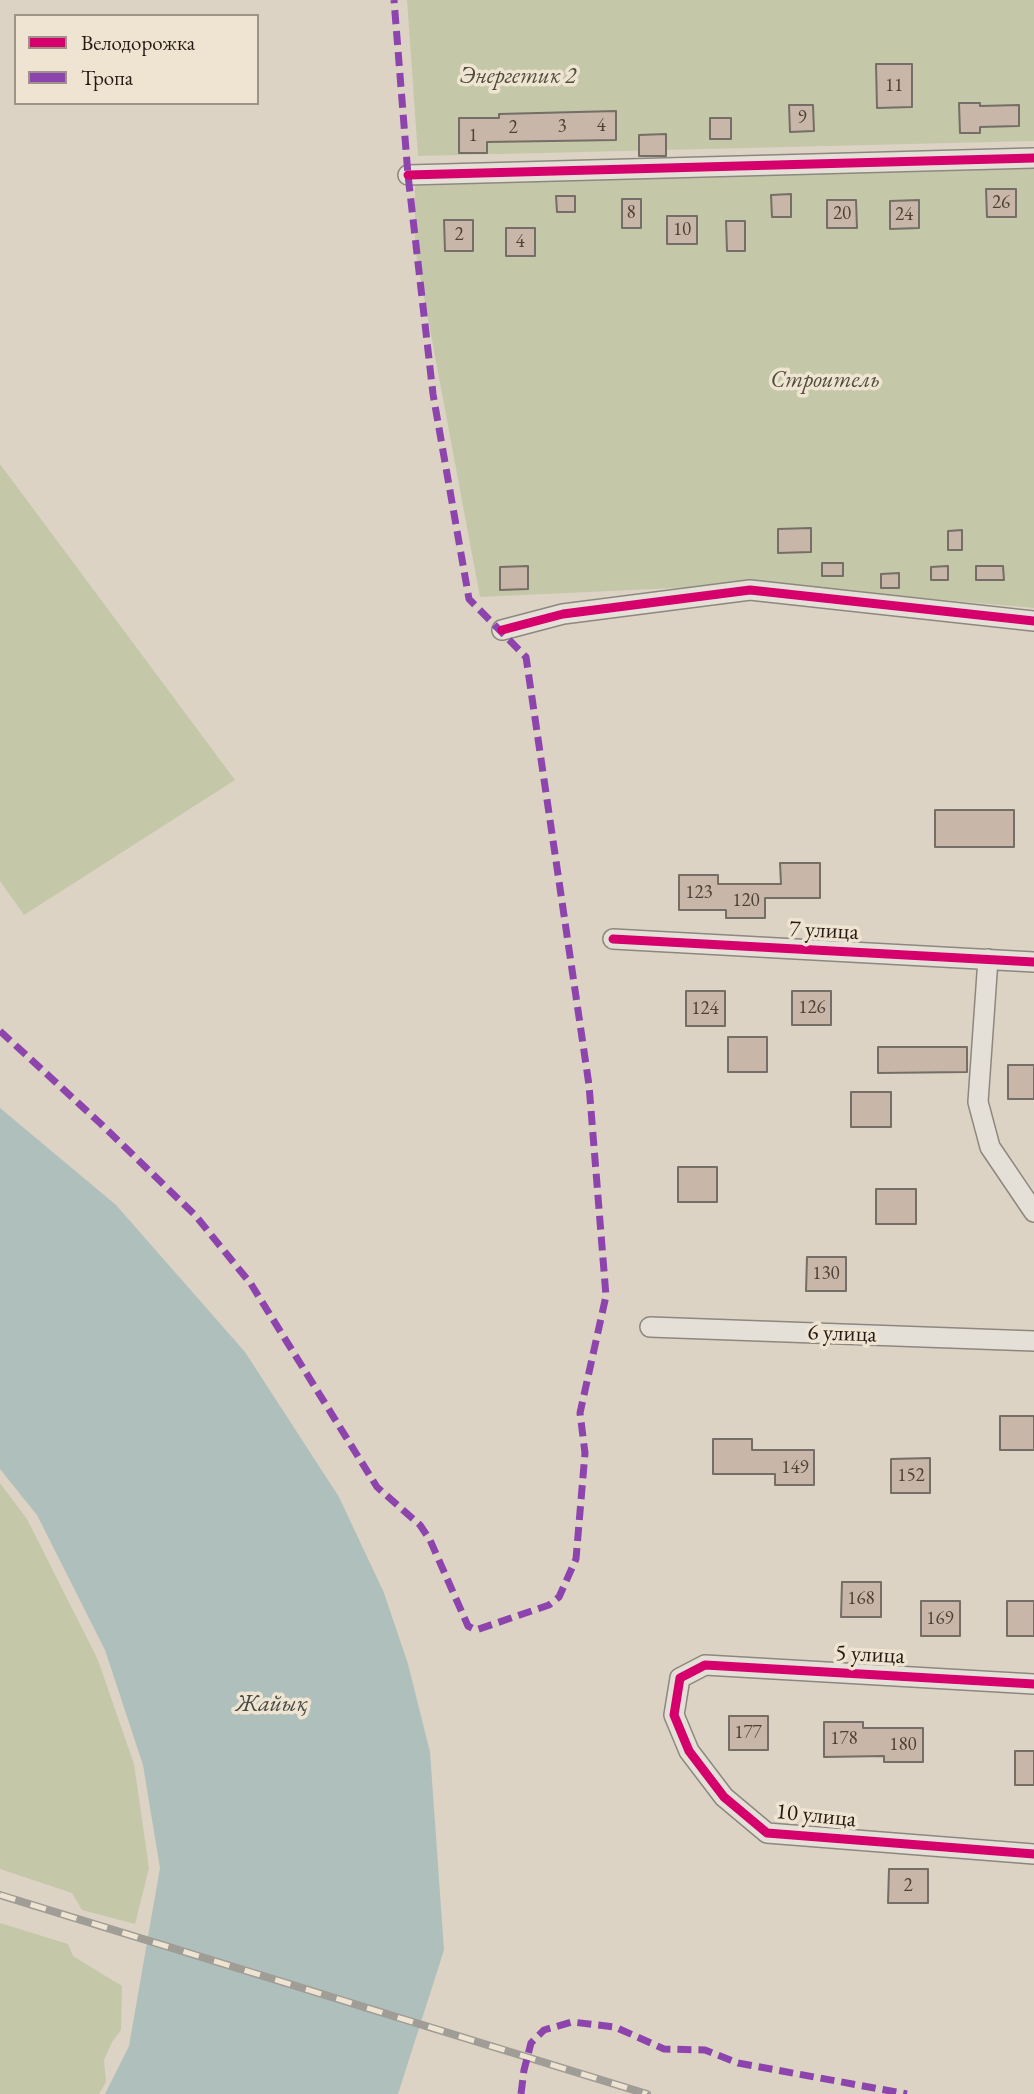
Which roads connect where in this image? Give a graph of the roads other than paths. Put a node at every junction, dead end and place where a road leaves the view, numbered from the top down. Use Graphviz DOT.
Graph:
graph roads {
  1 [pos="1034,158"];
  2 [pos="408,174"];
  3 [pos="1034,621"];
  4 [pos="502,630"];
  5 [pos="613,939"];
  6 [pos="988,959"];
  7 [pos="1034,962"];
  8 [pos="1034,1212"];
  9 [pos="650,1327"];
  10 [pos="1034,1341"];
  11 [pos="705,1665"];
  12 [pos="1034,1684"];
  13 [pos="1034,1854"];
  1 -- 2 [label="street"];
  3 -- 4 [label="street"];
  5 -- 6 [label="street, 7 улица"];
  6 -- 7 [label="street, 7 улица"];
  6 -- 8 [label="street"];
  9 -- 10 [label="street, 6 улица"];
  11 -- 12 [label="street, 5 улица"];
  11 -- 13 [label="street, 10 улица"];
}
